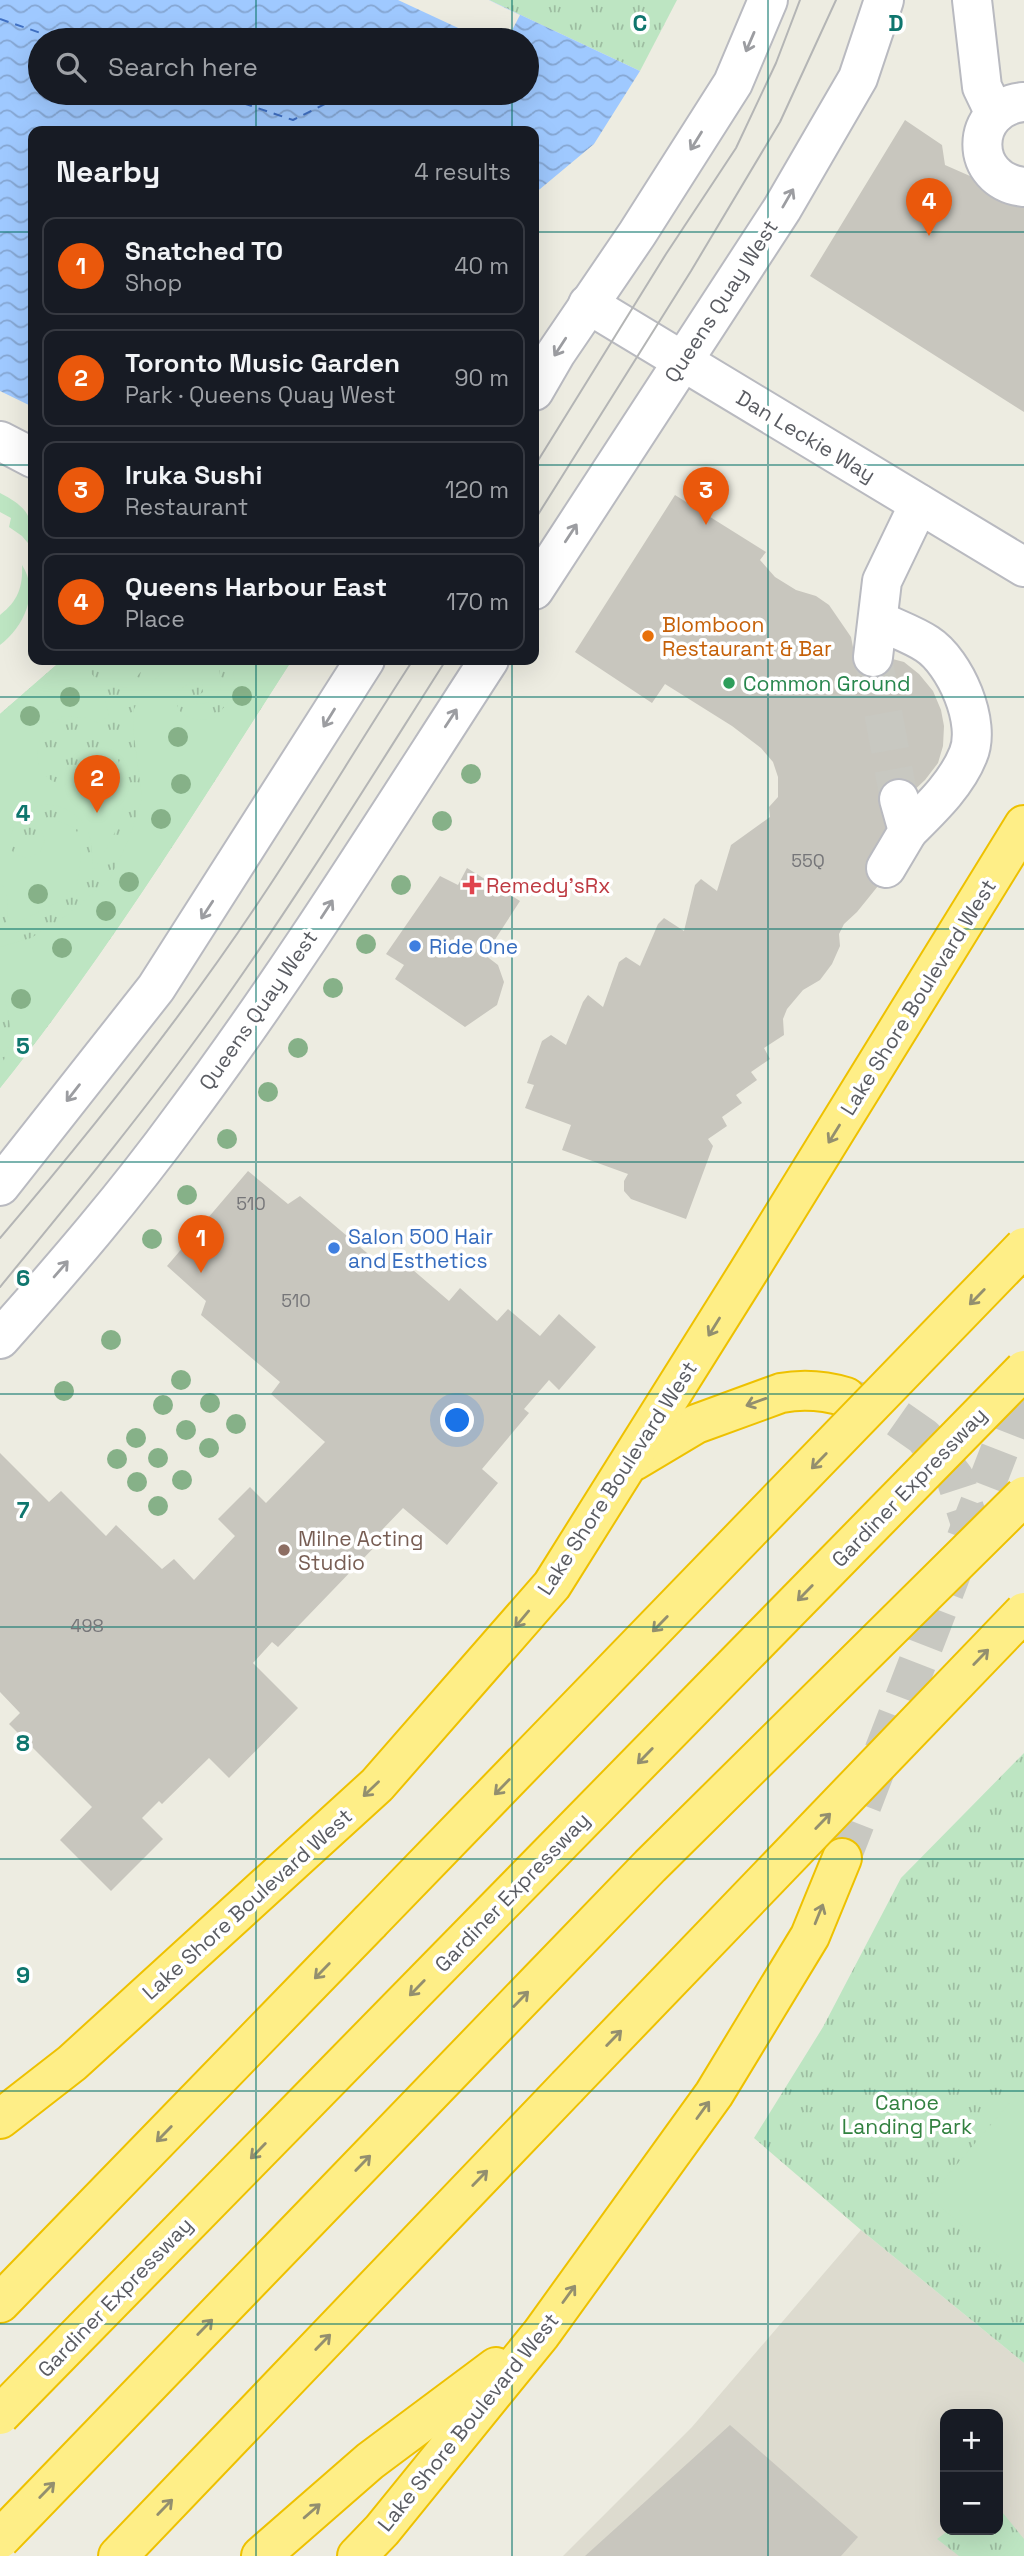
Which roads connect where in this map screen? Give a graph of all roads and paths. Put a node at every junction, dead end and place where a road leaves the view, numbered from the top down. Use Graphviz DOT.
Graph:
graph roads {
  1 [pos="768,0"];
  2 [pos="884,0"];
  3 [pos="972,0"];
  4 [pos="1009,108"];
  5 [pos="1024,187"];
  6 [pos="588,304"];
  7 [pos="682,360"];
  8 [pos="539,383"];
  9 [pos="0,441"];
  10 [pos="28,455"];
  11 [pos="919,504"];
  12 [pos="1024,567"];
  13 [pos="539,582"];
  14 [pos="362,665"];
  15 [pos="486,665"];
  16 [pos="1024,825"];
  17 [pos="886,868"];
  18 [pos="0,1186"];
  19 [pos="1024,1248"];
  20 [pos="0,1339"];
  21 [pos="1024,1370"];
  22 [pos="846,1397"];
  23 [pos="626,1466"];
  24 [pos="1024,1496"];
  25 [pos="1024,1612"];
  26 [pos="842,1858"];
  27 [pos="0,2119"];
  28 [pos="0,2302"];
  29 [pos="541,2334"];
  30 [pos="0,2415"];
  31 [pos="0,2539"];
  32 [pos="118,2556"];
  33 [pos="261,2556"];
  34 [pos="357,2556"];
  1 -- 6 [label="street, one-way"];
  7 -- 2 [label="street, Queens Quay West, one-way"];
  3 -- 4 [label="street"];
  4 -- 5 [label="street"];
  6 -- 7 [label="street, Dan Leckie Way"];
  6 -- 8 [label="street, one-way"];
  7 -- 11 [label="street, Dan Leckie Way"];
  13 -- 7 [label="street, Queens Quay West, one-way"];
  9 -- 10 [label="street"];
  11 -- 12 [label="street, Dan Leckie Way"];
  11 -- 17 [label="street"];
  14 -- 18 [label="street, one-way"];
  20 -- 15 [label="street, Queens Quay West, one-way"];
  16 -- 23 [label="highway, Lake Shore Boulevard West, one-way"];
  19 -- 28 [label="highway, one-way, bridge"];
  21 -- 30 [label="highway, Gardiner Expressway, one-way, bridge"];
  22 -- 23 [label="highway, one-way"];
  23 -- 27 [label="highway, Lake Shore Boulevard West, one-way"];
  31 -- 24 [label="highway, one-way, bridge"];
  32 -- 25 [label="highway, one-way, bridge"];
  29 -- 26 [label="highway, Lake Shore Boulevard West, one-way"];
  33 -- 29 [label="highway, one-way"];
  29 -- 34 [label="highway, Lake Shore Boulevard West"];
}
